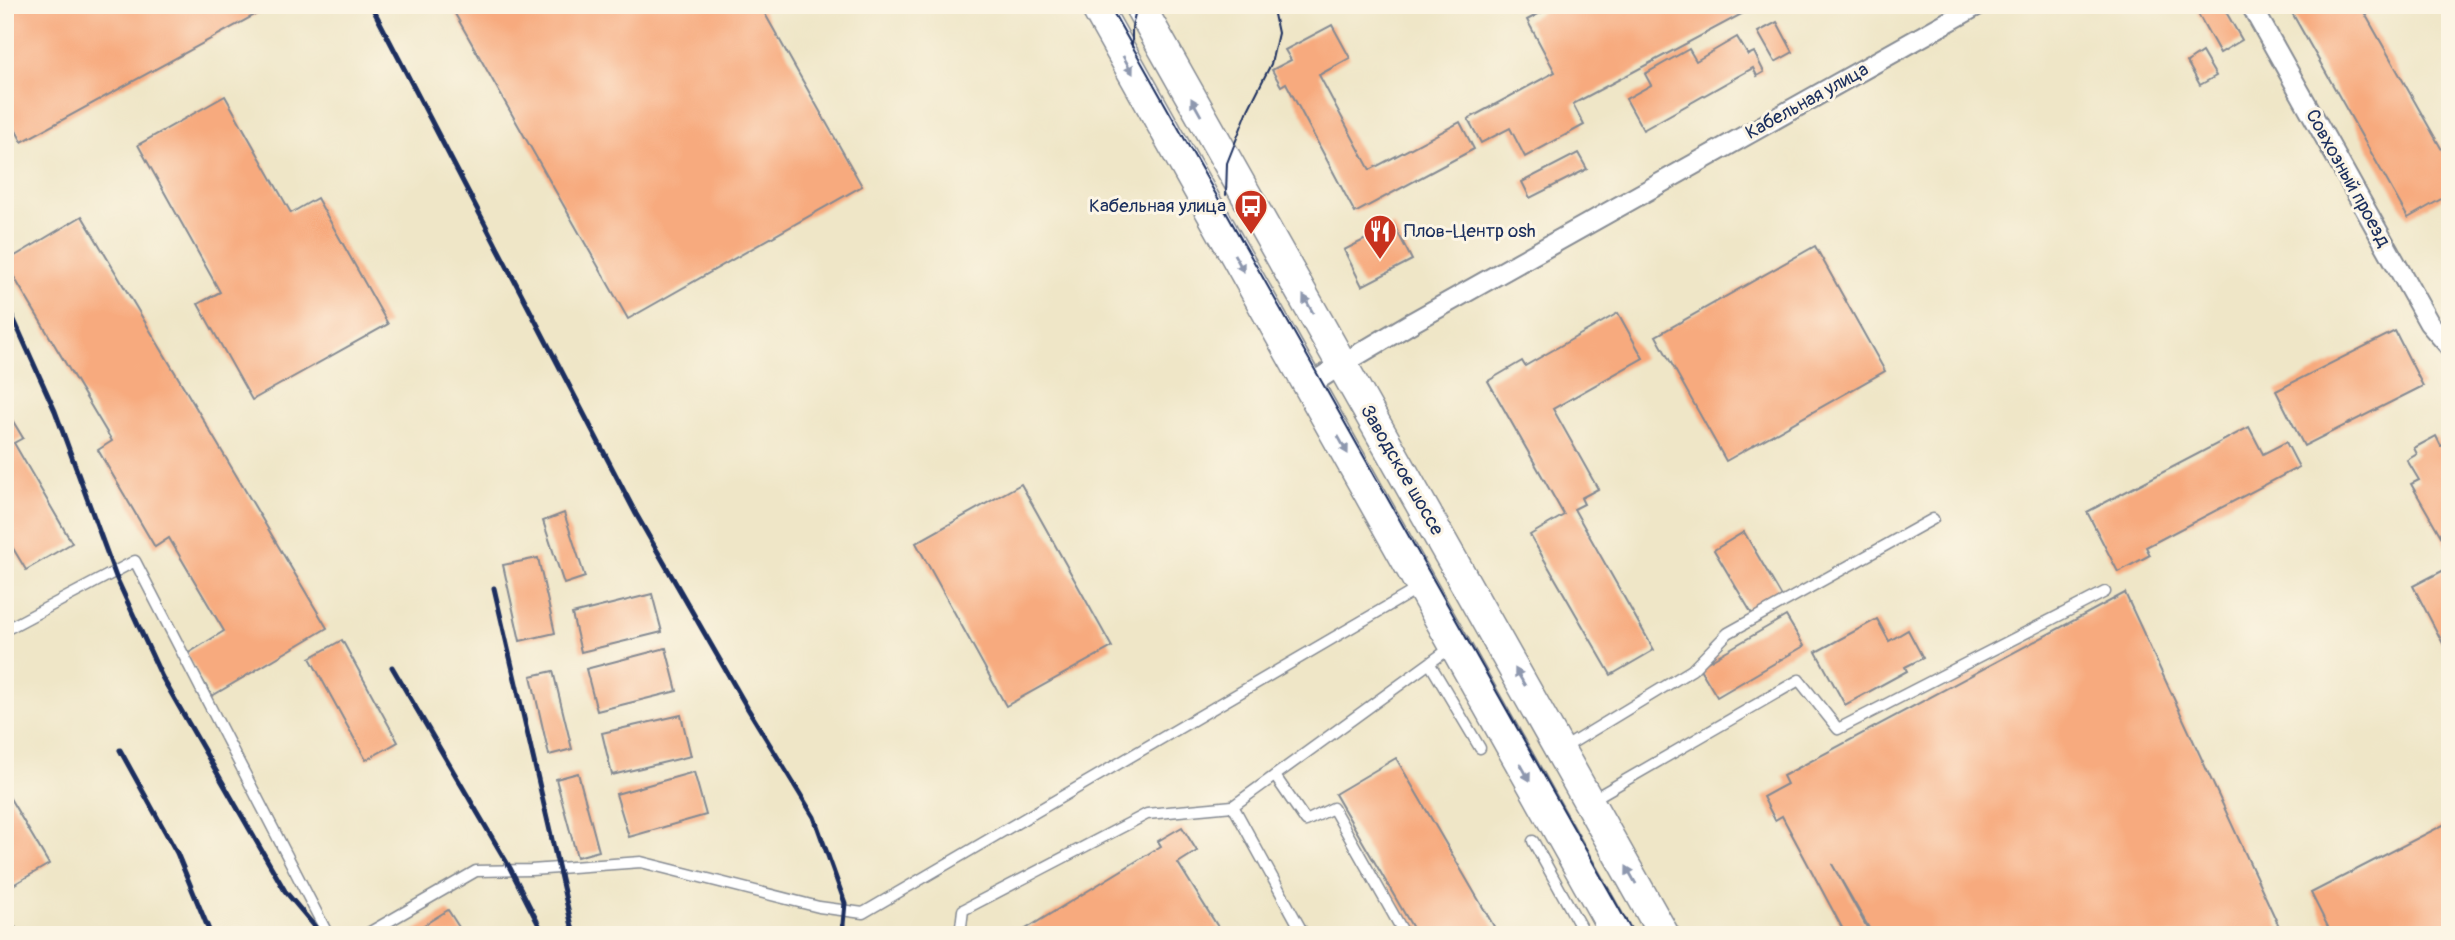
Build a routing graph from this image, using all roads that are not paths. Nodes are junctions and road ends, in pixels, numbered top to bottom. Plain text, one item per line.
1 (1095, 5) edge
2 (1139, 5) edge
3 (1978, 5) edge
4 (2251, 5) edge
5 (2450, 347) edge
6 (1342, 364) junction
7 (1308, 386) junction
8 (1933, 519) dead end
9 (1421, 586) junction
10 (2105, 592) dead end
11 (5, 630) edge
12 (1454, 646) junction
13 (1430, 664) junction
14 (1480, 748) dead end
15 (1561, 749) junction
16 (1275, 776) junction
17 (1589, 801) junction
18 (1233, 806) junction
19 (1533, 841) dead end
20 (328, 935) edge
21 (365, 935) edge
22 (960, 935) edge
23 (1304, 935) edge
24 (1405, 935) edge
25 (1585, 935) edge
26 (1617, 935) edge
27 (1664, 935) edge

1 -> 7 main road, Заводское шоссе
6 -> 2 main road, Заводское шоссе
3 - 6 street, Кабельная улица
4 - 5 street, Совхозный проезд
6 - 7 street, Кабельная улица
15 -> 6 main road, Заводское шоссе
7 -> 9 main road, Заводское шоссе
8 - 15 lane
9 - 12 main road, Заводское шоссе
9 - 21 lane
10 - 17 lane
11 - 20 lane
12 - 13 lane
12 -> 26 main road, Заводское шоссе
13 - 14 lane
13 - 16 lane
15 - 17 main road, Заводское шоссе
16 - 18 lane
16 - 24 lane
27 -> 17 main road, Заводское шоссе
18 - 22 lane
18 - 23 lane
19 - 25 lane

